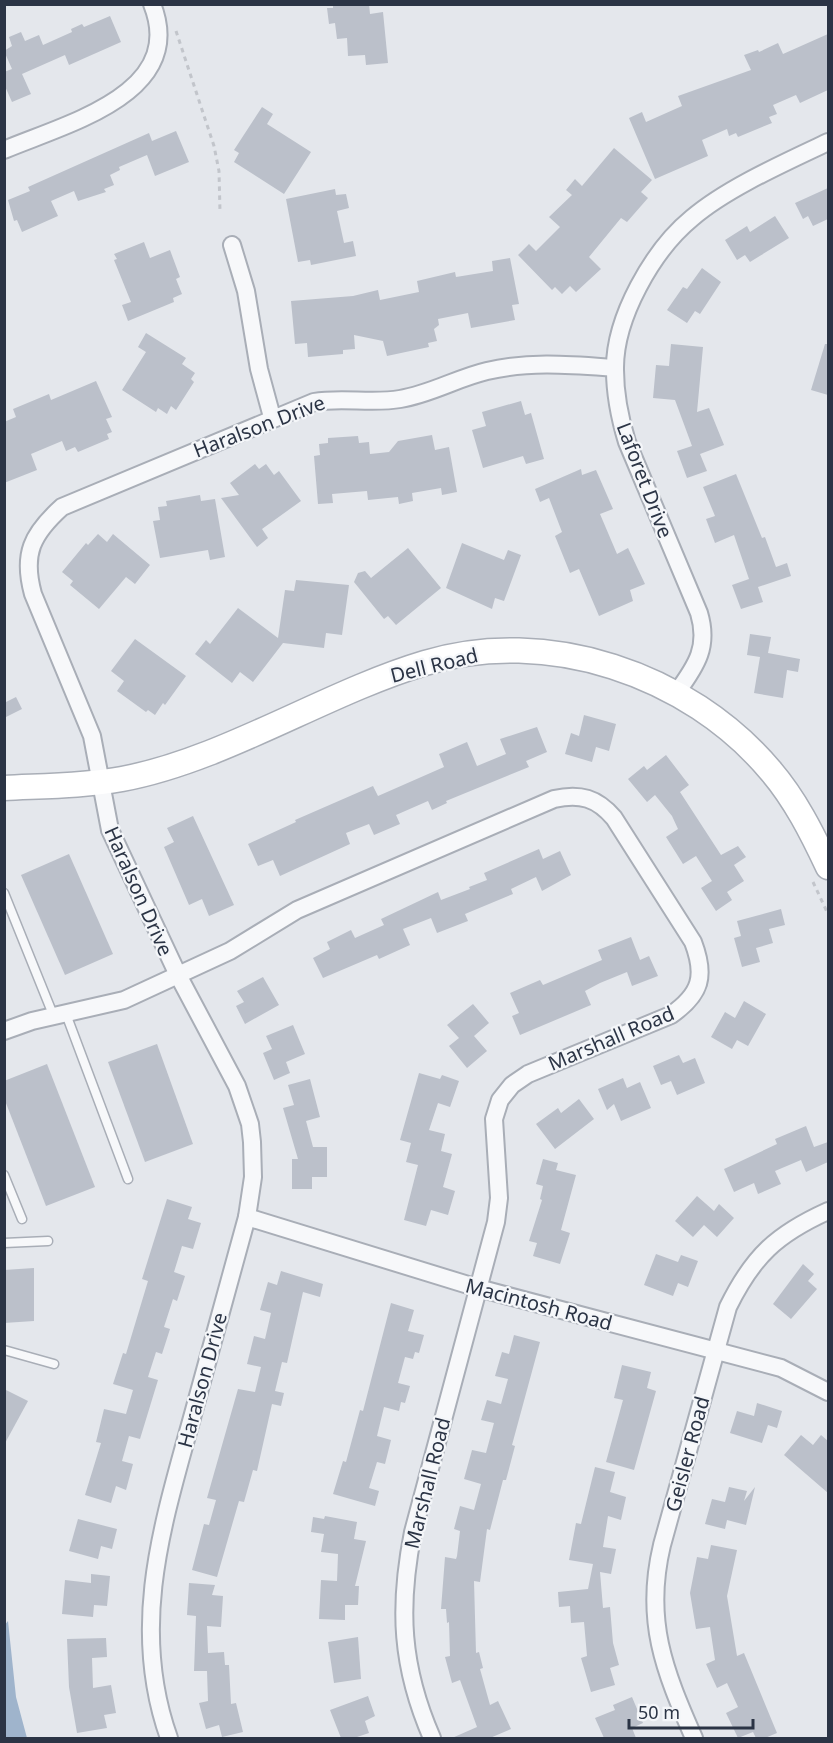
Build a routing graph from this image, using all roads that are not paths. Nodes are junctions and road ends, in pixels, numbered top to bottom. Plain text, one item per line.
1 (152, 4) edge
2 (828, 142) edge
3 (4, 150) edge
4 (232, 245) dead end
5 (615, 368) junction
6 (272, 417) junction
7 (677, 692) junction
8 (102, 782) junction
9 (4, 788) edge
10 (818, 869) edge
11 (4, 893) edge
12 (178, 975) junction
13 (60, 1016) junction
14 (4, 1031) edge
15 (4, 1175) edge
16 (128, 1179) dead end
17 (828, 1211) edge
18 (247, 1217) junction
19 (22, 1219) dead end
20 (48, 1241) dead end
21 (4, 1244) edge
22 (478, 1288) junction
23 (4, 1350) edge
24 (715, 1352) junction
25 (54, 1364) dead end
26 (828, 1392) edge
27 (169, 1738) edge
28 (432, 1738) edge
29 (694, 1738) edge

1 - 3 street
2 - 5 street, Laforet Drive
4 - 6 street
5 - 6 street, Haralson Drive
5 - 7 street, Laforet Drive
6 - 8 street, Haralson Drive
7 - 8 street, Dell Road
7 - 10 street, Dell Road
8 - 9 street, Dell Road
8 - 12 street, Haralson Drive
11 - 13 lane
12 - 13 street, Marshall Road
12 - 18 street, Haralson Drive
12 - 22 street, Marshall Road
13 - 14 street, Marshall Road
13 - 16 lane
15 - 19 lane
17 - 24 street, Geisler Road
18 - 22 street, Macintosh Road
18 - 27 street, Haralson Drive
20 - 21 lane
22 - 24 street, Macintosh Road
22 - 28 street, Marshall Road
23 - 25 lane
24 - 26 street, Macintosh Road
24 - 29 street, Geisler Road

